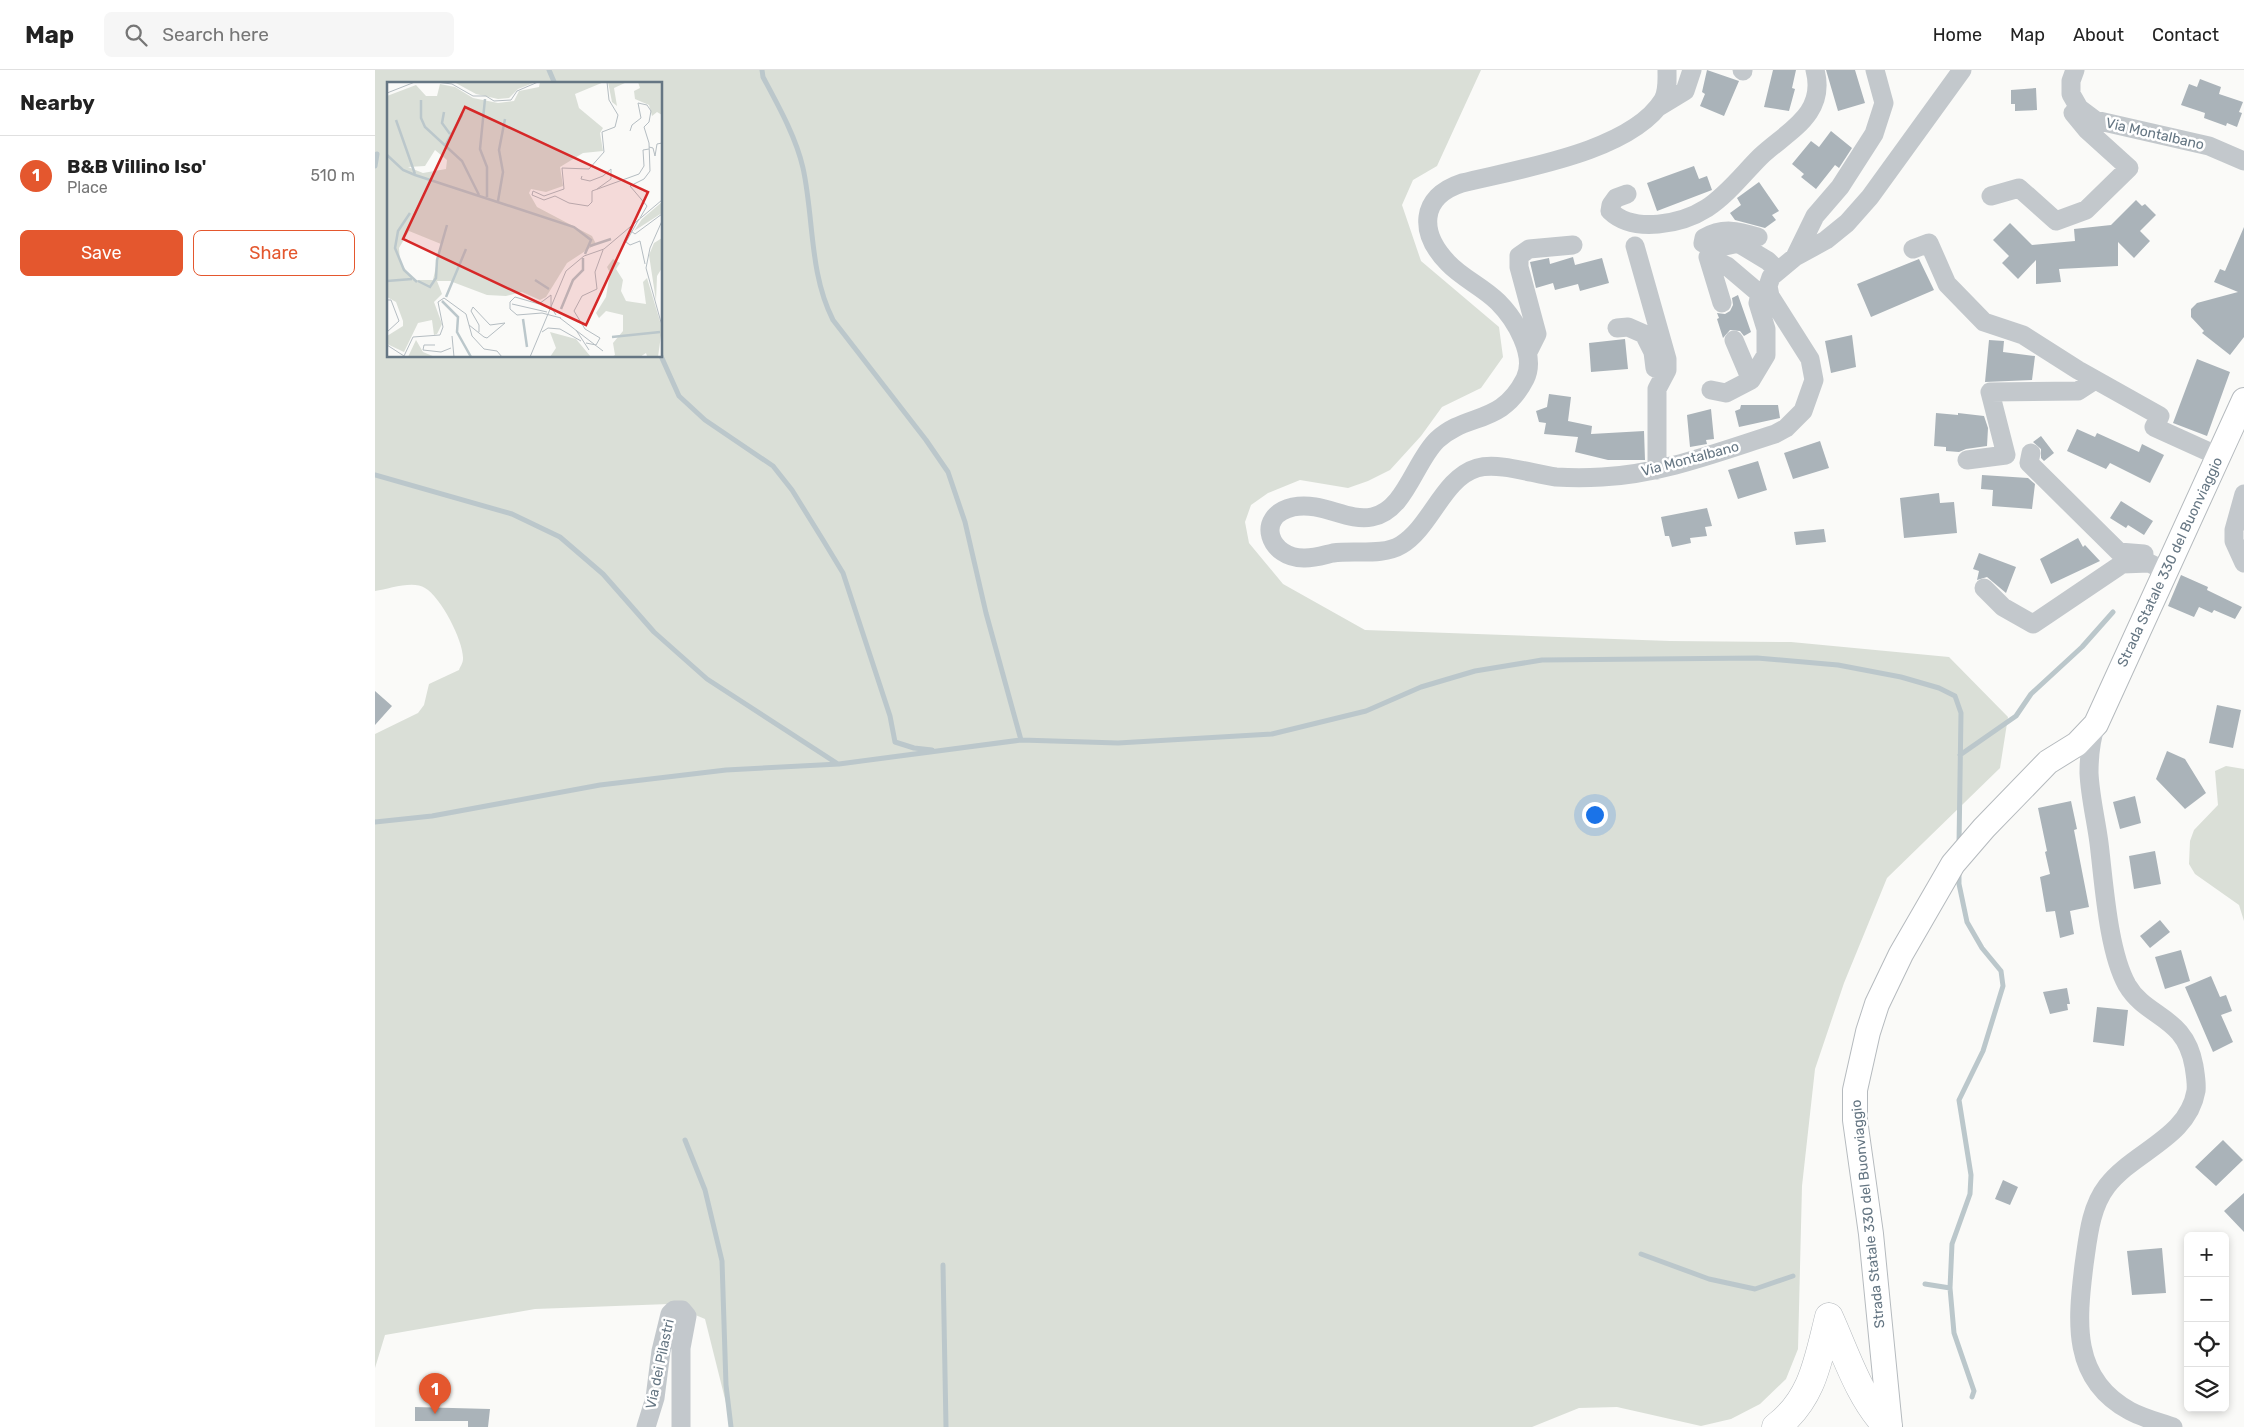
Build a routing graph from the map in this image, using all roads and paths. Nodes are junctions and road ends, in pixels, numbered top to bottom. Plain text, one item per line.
1 (1667, 70) edge
2 (1691, 70) edge
3 (1815, 70) edge
4 (1875, 70) edge
5 (1962, 70) edge
6 (2075, 70) edge
7 (1657, 108) junction
8 (2079, 108) junction
9 (2244, 161) edge
10 (1627, 194) dead end
11 (1991, 196) dead end
12 (1758, 237) dead end
13 (1573, 244) dead end
14 (1635, 246) dead end
15 (1913, 249) dead end
16 (1795, 257) junction
17 (1769, 283) junction
18 (1722, 303) dead end
19 (1617, 328) dead end
20 (1734, 340) dead end
21 (1528, 352) junction
22 (1751, 380) junction
23 (2095, 380) junction
24 (1657, 389) junction
25 (1711, 390) dead end
26 (2244, 400) edge
27 (2031, 453) dead end
28 (2218, 456) junction
29 (1967, 460) dead end
30 (1657, 470) junction
31 (2244, 494) edge
32 (2119, 552) junction
33 (2244, 563) edge
34 (2169, 564) junction
35 (2079, 579) dead end
36 (1985, 588) dead end
37 (2096, 724) junction
38 (1829, 1317) junction
39 (646, 1427) edge
40 (681, 1427) edge
41 (1776, 1427) edge
42 (1803, 1427) edge
43 (1889, 1427) edge
44 (2173, 1427) edge

1 - 7 street
2 - 7 street
3 - 10 street
4 - 16 street
5 - 16 street
6 - 8 street
7 - 21 street
8 - 9 street, Via Montalbano
8 - 11 street
12 - 17 street
13 - 21 street
14 - 24 street
15 - 23 street
16 - 17 street
17 - 18 street
17 - 22 street
17 - 30 street, Via Montalbano
19 - 24 street
20 - 22 street
21 - 30 street, Via Montalbano
22 - 25 street
23 - 28 street
23 - 29 street
24 - 30 street
26 - 28 main road, Strada Statale 330 del Buonviaggio
27 - 32 street
28 - 34 main road, Strada Statale 330 del Buonviaggio
31 - 33 street
32 - 34 street
32 - 35 street
34 - 36 street
34 - 37 main road, Strada Statale 330 del Buonviaggio
37 - 43 main road, Strada Statale 330 del Buonviaggio
37 - 44 street, Strada Statale 330 del Buonviaggio
38 - 41 highway
38 - 42 highway
38 - 43 highway
39 - 40 street, Via dei Pilastri

